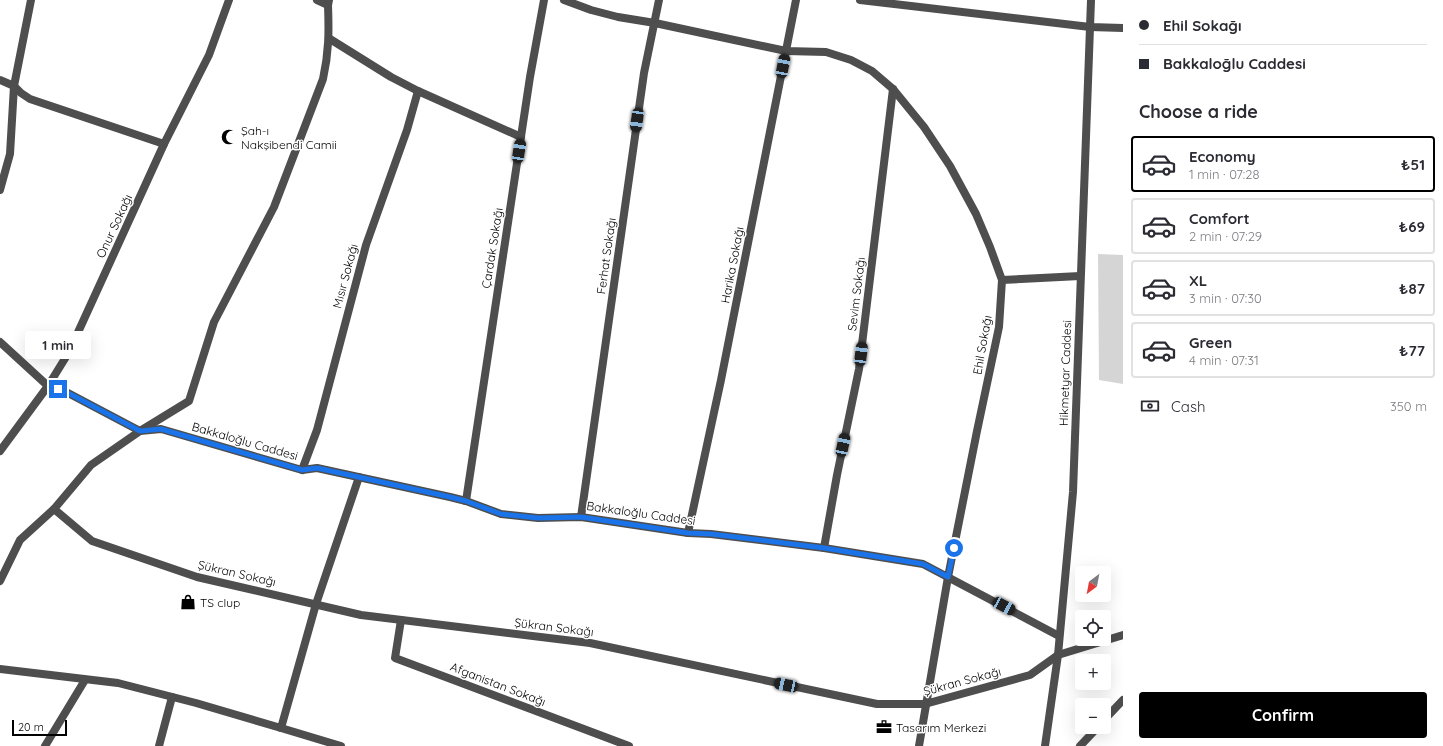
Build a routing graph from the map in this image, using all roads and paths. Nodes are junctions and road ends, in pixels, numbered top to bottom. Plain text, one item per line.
1 (31, 0) edge
2 (229, 0) edge
3 (317, 0) edge
4 (544, 0) edge
5 (564, 0) edge
6 (660, 0) edge
7 (796, 0) edge
8 (860, 0) edge
9 (1091, 0) edge
10 (328, 3) edge
11 (655, 23) junction
12 (1090, 27) junction
13 (1123, 28) edge
14 (330, 39) junction
15 (786, 52) junction
16 (0, 80) edge
17 (14, 86) junction
18 (893, 89) junction
19 (418, 91) junction
20 (521, 137) junction
21 (164, 144) junction
22 (0, 190) edge
23 (1080, 276) junction
24 (1002, 280) junction
25 (0, 342) edge
26 (48, 386) junction
27 (140, 431) junction
28 (0, 451) edge
29 (302, 470) junction
30 (359, 477) junction
31 (466, 501) junction
32 (54, 509) junction
33 (581, 517) junction
34 (688, 533) junction
35 (824, 548) junction
36 (948, 577) junction
37 (0, 581) edge
38 (316, 604) junction
39 (401, 620) junction
40 (1123, 635) edge
41 (1059, 636) junction
42 (1058, 655) junction
43 (0, 669) edge
44 (85, 680) junction
45 (172, 697) junction
46 (1123, 700) edge
47 (925, 704) junction
48 (1111, 713) edge
49 (281, 728) junction
50 (1091, 734) edge
51 (45, 746) edge
52 (159, 746) edge
53 (341, 746) edge
54 (629, 746) edge
55 (919, 746) edge
56 (1045, 746) edge
57 (1080, 746) edge

1 - 17 street
2 - 21 street, Onur Sokağı
3 - 10 street
4 - 20 street, Çardak Sokağı
5 - 11 street, Ehil Sokağı
6 - 11 street, Ferhat Sokağı
7 - 15 street, Harika Sokağı
8 - 12 street
9 - 12 street, Hikmetyar Caddesi
10 - 14 street
11 - 15 street, Ehil Sokağı
11 - 33 street, Ferhat Sokağı
12 - 13 street
12 - 23 street, Hikmetyar Caddesi
14 - 19 street
14 - 27 street
15 - 18 street, Ehil Sokağı
15 - 34 street, Harika Sokağı
16 - 17 street
17 - 21 street
17 - 22 street
18 - 24 street, Ehil Sokağı
18 - 35 street, Sevim Sokağı
19 - 20 street
19 - 29 street, Mısır Sokağı
20 - 31 street, Çardak Sokağı
21 - 26 street, Onur Sokağı
23 - 24 street
23 - 41 street, Hikmetyar Caddesi
24 - 36 street, Ehil Sokağı
25 - 26 street
26 - 27 street
26 - 28 street, Onur Sokağı
27 - 29 street, Bakkaloğlu Caddesi
27 - 32 street
29 - 30 street, Bakkaloğlu Caddesi
30 - 31 street, Bakkaloğlu Caddesi
30 - 38 street
31 - 33 street, Bakkaloğlu Caddesi
32 - 37 street
32 - 38 street, Şükran Sokağı
33 - 34 street, Bakkaloğlu Caddesi
34 - 35 street, Bakkaloğlu Caddesi
35 - 36 street, Bakkaloğlu Caddesi
36 - 41 street, Bakkaloğlu Caddesi
36 - 47 street, Ehil Sokağı
38 - 39 street, Şükran Sokağı
38 - 49 street
39 - 47 street, Şükran Sokağı
39 - 54 street, Afganistan Sokağı
40 - 42 street, Şükran Sokağı
41 - 42 street, Hikmetyar Caddesi
42 - 47 street, Şükran Sokağı
42 - 56 street, Hikmetyar Caddesi
43 - 44 street
44 - 45 street
44 - 51 street
45 - 49 street
45 - 52 street
46 - 48 street
47 - 55 street, Ehil Sokağı
49 - 53 street
50 - 57 street

